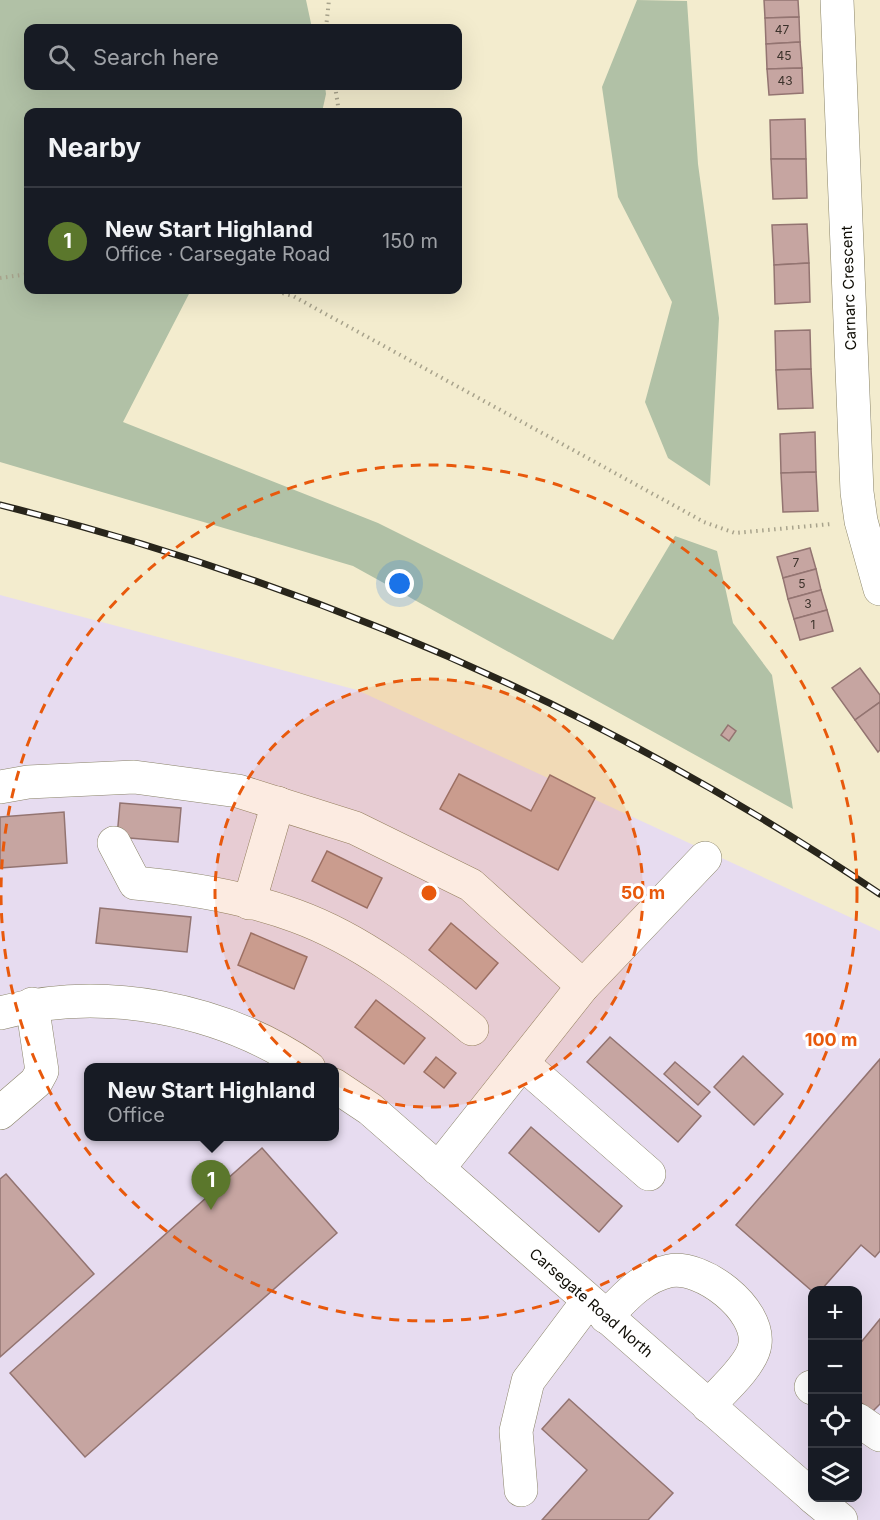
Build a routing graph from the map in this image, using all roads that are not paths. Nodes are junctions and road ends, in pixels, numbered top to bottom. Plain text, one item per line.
1 (837, 0) edge
2 (878, 579) edge
3 (0, 787) edge
4 (278, 803) junction
5 (114, 843) dead end
6 (705, 858) dead end
7 (249, 903) junction
8 (583, 986) junction
9 (32, 1004) junction
10 (0, 1013) edge
11 (472, 1029) dead end
12 (302, 1063) edge
13 (522, 1063) junction
14 (339, 1088) edge
15 (0, 1113) edge
16 (438, 1169) junction
17 (649, 1174) dead end
18 (597, 1309) junction
19 (708, 1406) junction
20 (862, 1423) edge
21 (880, 1435) edge
22 (521, 1490) dead end
23 (808, 1493) edge
24 (819, 1502) edge
25 (841, 1520) edge

1 - 2 street, Carnarc Crescent
3 - 4 street
4 - 7 street
4 - 8 street
5 - 7 street
6 - 8 street
7 - 11 street
8 - 13 street
9 - 10 street
9 - 12 street
9 - 15 street
13 - 16 street
13 - 17 street
14 - 16 street, Carsegate Road North
16 - 18 street, Carsegate Road North
18 - 19 street, Carsegate Road North
18 - 19 street
18 - 22 street
19 - 23 street, Carsegate Road North
20 - 21 street
24 - 25 street, Carsegate Road North

